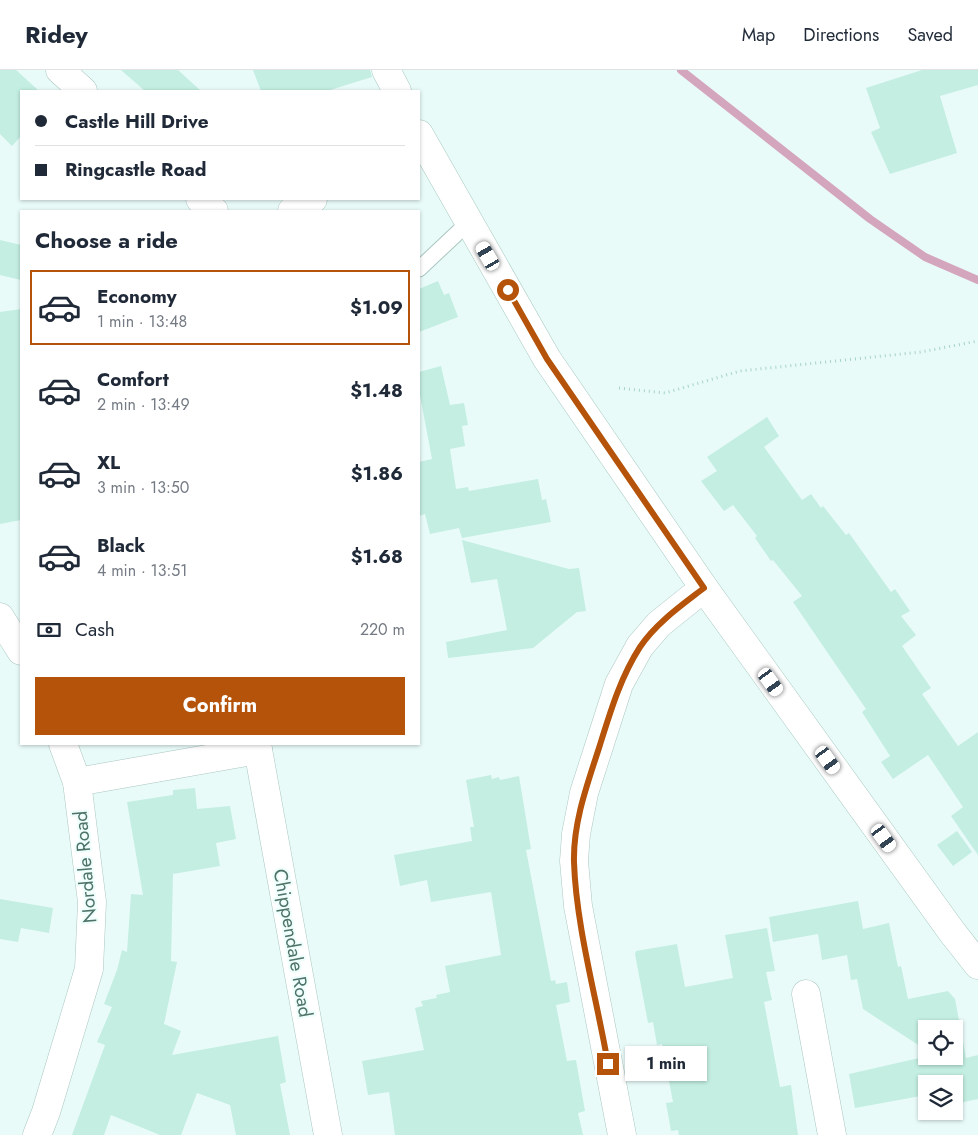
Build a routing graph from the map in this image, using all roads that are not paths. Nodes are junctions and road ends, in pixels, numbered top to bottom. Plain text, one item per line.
1 (60, 70) edge
2 (386, 70) edge
3 (82, 90) edge
4 (396, 90) edge
5 (420, 137) edge
6 (201, 200) edge
7 (311, 200) edge
8 (213, 210) edge
9 (294, 210) edge
10 (469, 222) junction
11 (420, 269) edge
12 (704, 588) junction
13 (0, 617) edge
14 (20, 649) edge
15 (63, 745) edge
16 (257, 747) edge
17 (78, 782) junction
18 (978, 965) edge
19 (806, 994) dead end
20 (37, 1135) edge
21 (328, 1135) edge
22 (622, 1135) edge
23 (832, 1135) edge

1 - 3 street
2 - 4 street
5 - 10 street
6 - 8 street
7 - 9 street
10 - 11 lane
10 - 12 street
12 - 18 street
12 - 22 street
13 - 14 street
15 - 17 street, Nordale Road
16 - 17 street, Chippendale Road
16 - 21 street, Chippendale Road
17 - 20 street, Nordale Road
19 - 23 street

